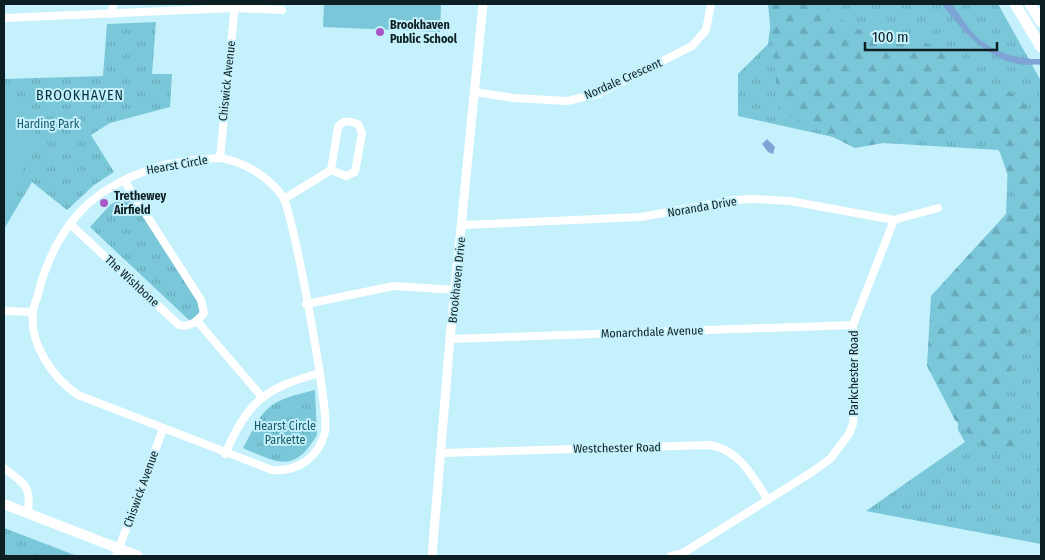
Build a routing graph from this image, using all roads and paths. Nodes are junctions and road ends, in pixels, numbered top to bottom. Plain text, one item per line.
1 (113, 4) edge
2 (483, 4) edge
3 (711, 4) edge
4 (1015, 4) edge
5 (1030, 4) edge
6 (235, 6) edge
7 (282, 10) dead end
8 (112, 14) junction
9 (4, 18) edge
10 (1041, 22) edge
11 (1041, 47) edge
12 (474, 92) junction
13 (220, 158) junction
14 (331, 170) junction
15 (124, 180) junction
16 (284, 199) junction
17 (938, 208) dead end
18 (894, 220) junction
19 (70, 224) junction
20 (463, 225) junction
21 (457, 290) junction
22 (306, 304) junction
23 (4, 311) edge
24 (32, 312) junction
25 (196, 320) junction
26 (853, 325) junction
27 (450, 339) junction
28 (320, 373) junction
29 (262, 397) junction
30 (163, 429) junction
31 (440, 453) junction
32 (225, 454) junction
33 (4, 468) edge
34 (768, 500) junction
35 (4, 504) edge
36 (28, 513) junction
37 (117, 553) edge
38 (138, 556) edge
39 (432, 556) edge
40 (671, 556) edge

1 - 8 street
2 - 12 street, Brookhaven Drive
3 - 12 street, Nordale Crescent
4 - 11 main road
5 - 10 main road
6 - 7 street
6 - 8 street
6 - 13 street, Chiswick Avenue
8 - 9 street
12 - 20 street, Brookhaven Drive
13 - 15 street, Hearst Circle
13 - 16 street, Hearst Circle
14 - 14 street
14 - 16 street
15 - 19 street, Hearst Circle
15 - 25 street
16 - 22 street, Hearst Circle
17 - 18 street, Noranda Drive
18 - 20 street, Noranda Drive
18 - 26 street, Parkchester Road
19 - 24 street, Hearst Circle
19 - 25 street, The Wishbone
20 - 21 street, Brookhaven Drive
21 - 22 street
21 - 27 street, Brookhaven Drive
22 - 28 street, Hearst Circle
23 - 24 street
24 - 30 street, Hearst Circle
25 - 29 street
26 - 27 street, Monarchdale Avenue
26 - 34 street, Parkchester Road
27 - 31 street, Brookhaven Drive
28 - 29 street
28 - 32 street, Hearst Circle
29 - 32 street
30 - 32 street, Hearst Circle
30 - 37 street, Chiswick Avenue
31 - 34 street, Westchester Road
31 - 39 street, Brookhaven Drive
33 - 36 street
34 - 40 street, Parkchester Road
35 - 36 main road
36 - 37 main road
37 - 38 main road

